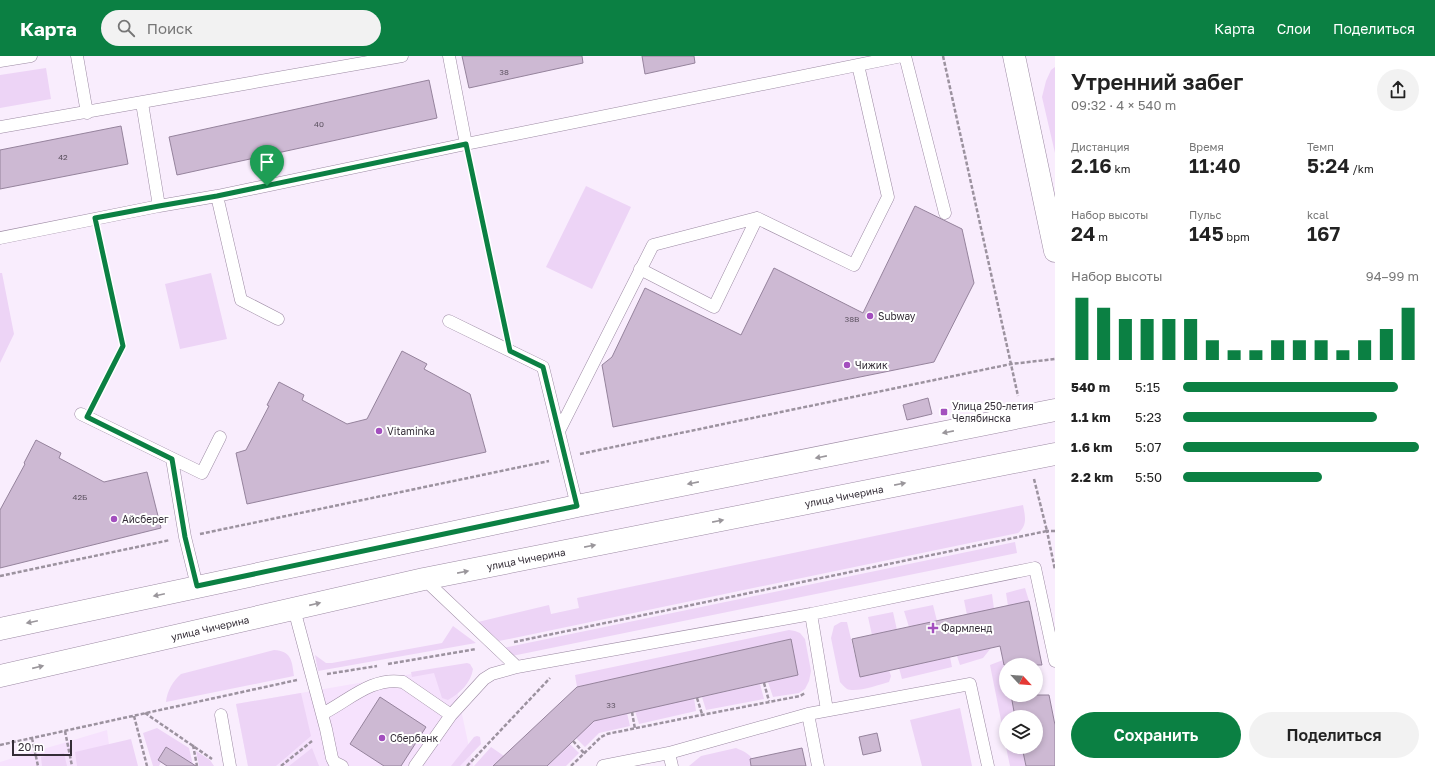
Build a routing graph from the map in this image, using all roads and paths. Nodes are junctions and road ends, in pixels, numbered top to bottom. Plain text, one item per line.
1 (31, 56) edge
2 (77, 56) edge
3 (402, 56) edge
4 (449, 56) edge
5 (903, 56) edge
6 (1014, 56) edge
7 (0, 61) edge
8 (858, 65) junction
9 (142, 103) junction
10 (87, 113) junction
11 (0, 127) edge
12 (466, 144) junction
13 (217, 196) junction
14 (159, 206) junction
15 (945, 213) dead end
16 (95, 218) junction
17 (757, 218) junction
18 (0, 238) edge
19 (1055, 251) edge
20 (640, 270) junction
21 (278, 319) dead end
22 (449, 321) dead end
23 (510, 351) junction
24 (1055, 359) edge
25 (1055, 410) edge
26 (84, 416) joint
27 (559, 431) junction
28 (220, 437) dead end
29 (1055, 454) edge
30 (565, 457) junction
31 (172, 459) junction
32 (577, 506) junction
33 (1055, 530) edge
34 (185, 537) junction
35 (1055, 570) edge
36 (0, 576) edge
37 (424, 579) junction
38 (197, 586) junction
39 (294, 609) junction
40 (811, 614) junction
41 (0, 629) edge
42 (569, 658) junction
43 (1055, 661) edge
44 (518, 667) junction
45 (0, 676) edge
46 (764, 683) dead end
47 (805, 693) dead end
48 (698, 698) dead end
49 (769, 701) junction
50 (827, 710) junction
51 (632, 712) dead end
52 (145, 713) dead end
53 (322, 714) junction
54 (702, 714) junction
55 (808, 714) junction
56 (221, 715) dead end
57 (451, 715) junction
58 (134, 716) dead end
59 (326, 729) junction
60 (635, 729) junction
61 (65, 731) dead end
62 (32, 738) dead end
63 (573, 741) dead end
64 (193, 745) junction
65 (584, 753) junction
66 (669, 753) junction
67 (214, 760) dead end
68 (38, 766) edge
69 (72, 766) edge
70 (147, 766) edge
71 (197, 766) edge
72 (230, 766) edge
73 (282, 766) edge
74 (342, 766) edge
75 (415, 766) edge
76 (467, 766) edge
77 (571, 766) edge
78 (603, 766) edge
79 (672, 766) edge
80 (818, 766) edge
81 (988, 766) edge

1 - 7 lane
2 - 10 lane
3 - 9 lane
4 - 12 lane
5 - 8 lane
5 - 15 lane
6 - 19 main road
8 - 12 lane
8 - 17 lane
9 - 10 lane
9 - 14 lane
10 - 11 lane
12 - 13 lane
12 - 23 path
13 - 14 lane
13 - 21 lane
14 - 16 lane
16 - 18 lane
16 - 26 path
17 - 20 lane
17 - 20 lane
20 - 27 lane
22 - 23 lane
23 - 27 lane
24 - 30 path
25 -> 32 main road
26 - 31 lane
27 - 30 lane
28 - 31 lane
37 -> 29 main road, улица Чичерина
30 - 32 lane
30 - 34 path
31 - 34 lane
32 - 38 main road
33 - 35 path
34 - 36 path
34 - 38 lane
39 -> 37 main road, улица Чичерина
37 - 44 lane
38 -> 41 main road
45 -> 39 main road, улица Чичерина
39 - 53 lane
40 - 42 lane
40 - 43 lane
40 - 50 lane
42 - 44 lane
42 - 76 path
44 - 57 lane
46 - 49 path
47 - 49 path
48 - 54 path
49 - 54 path
50 - 55 lane
50 - 81 lane
51 - 60 path
52 - 64 path
53 - 57 lane
53 - 59 lane
54 - 60 path
55 - 66 lane
55 - 80 lane
56 - 72 lane
57 - 75 lane
58 - 70 path
59 - 73 path
59 - 74 lane
60 - 65 path
61 - 69 path
62 - 68 path
63 - 65 path
64 - 67 path
64 - 71 path
65 - 77 path
66 - 78 lane
66 - 79 lane

